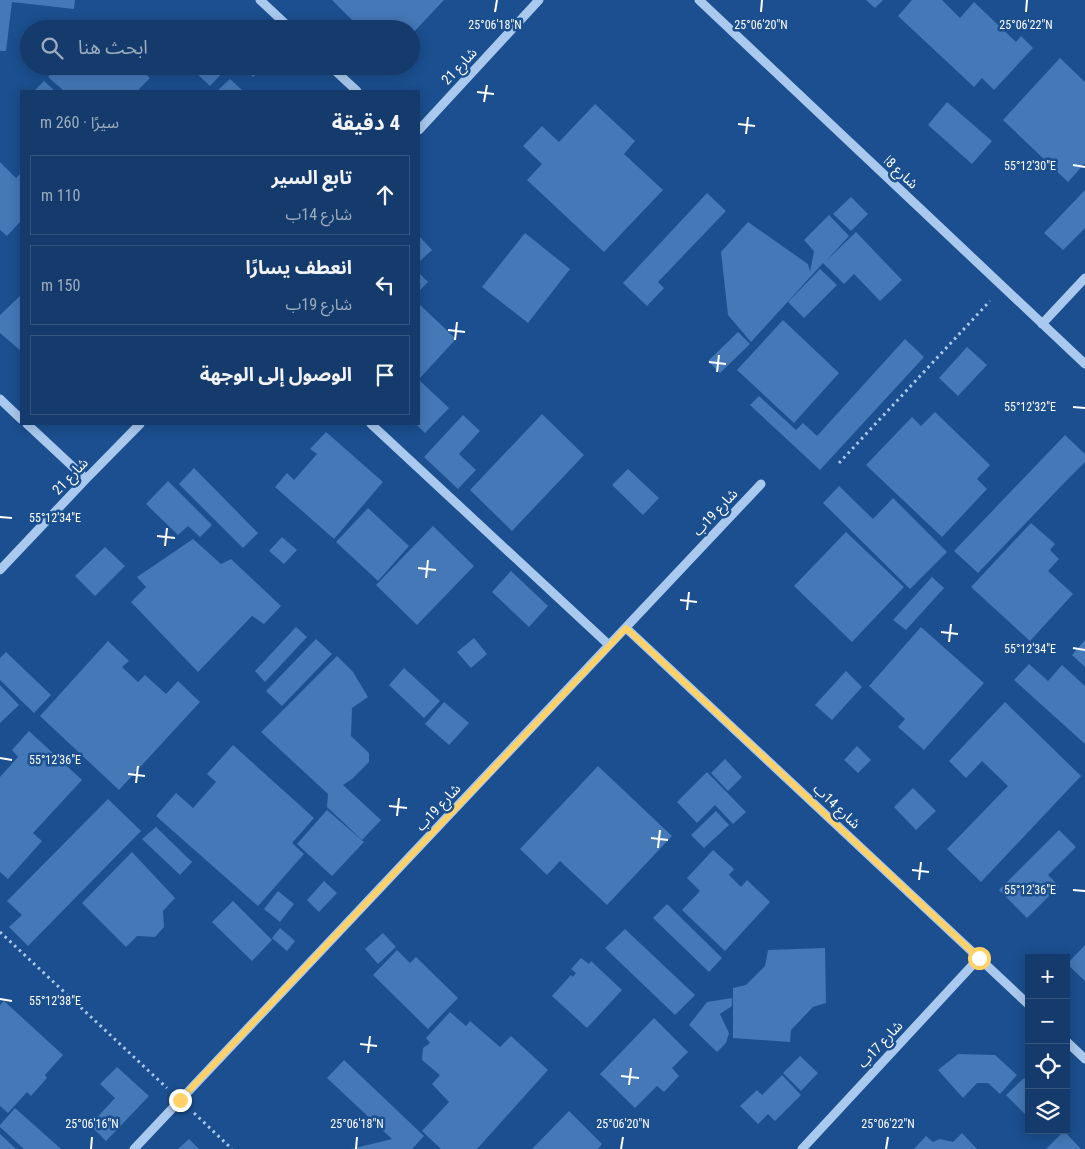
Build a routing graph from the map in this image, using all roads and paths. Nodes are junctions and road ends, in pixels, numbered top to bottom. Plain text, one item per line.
1 (260, 0) edge
2 (539, 0) edge
3 (699, 0) edge
4 (281, 20) edge
5 (340, 75) edge
6 (356, 90) edge
7 (420, 129) edge
8 (1085, 278) edge
9 (1004, 287) junction
10 (1042, 324) junction
11 (1085, 364) edge
12 (0, 399) edge
13 (20, 417) edge
14 (28, 425) edge
15 (139, 425) edge
16 (372, 425) edge
17 (839, 463) dead end
18 (86, 479) junction
19 (761, 484) dead end
20 (0, 570) edge
21 (626, 628) junction
22 (609, 646) junction
23 (0, 932) edge
24 (979, 958) junction
25 (1025, 1002) edge
26 (1069, 1044) edge
27 (1085, 1059) edge
28 (180, 1100) junction
29 (134, 1149) edge
30 (232, 1149) edge
31 (802, 1149) edge

1 - 4 street
2 - 7 street, شارع 21
3 - 9 street, شارع 8ا
5 - 6 street
8 - 10 street
9 - 10 street, شارع 8ا
9 - 17 path
10 - 11 street, شارع 8ا
12 - 13 street
14 - 18 street
15 - 18 street, شارع 21
16 - 22 street
18 - 20 street, شارع 21
19 - 21 street, شارع 19ب
21 - 22 street, شارع 19ب
21 - 24 street, شارع 14ب
22 - 28 street, شارع 19ب
23 - 28 path
24 - 25 street, شارع 14ب
24 - 31 street, شارع 17ب
26 - 27 street
28 - 29 street, شارع 19ب
28 - 30 path

